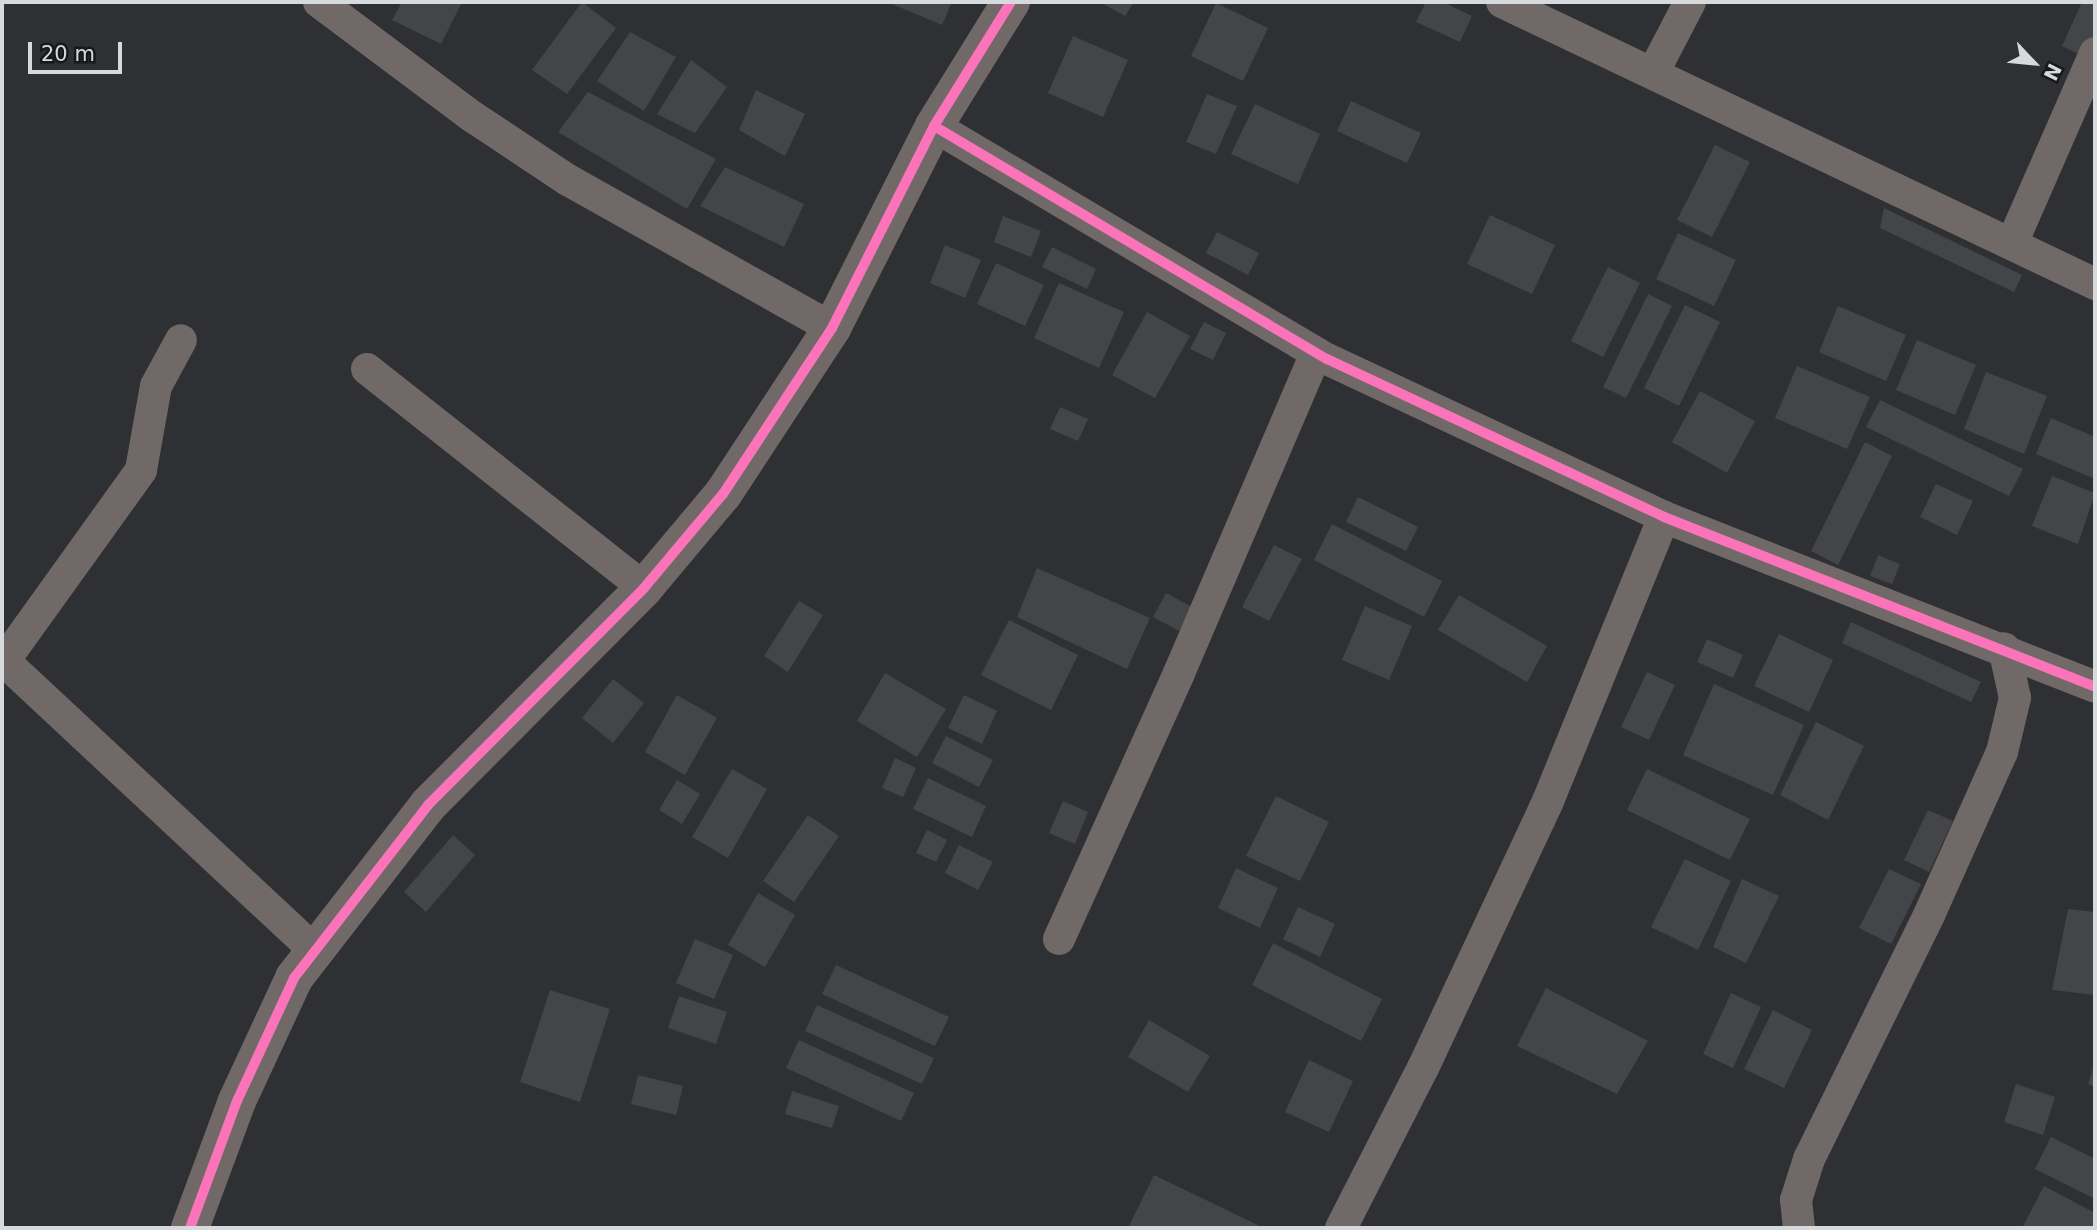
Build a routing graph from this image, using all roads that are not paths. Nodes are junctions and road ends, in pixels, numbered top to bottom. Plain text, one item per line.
1 (319, 2) edge
2 (1011, 2) edge
3 (1502, 2) edge
4 (1690, 2) edge
5 (2095, 53) edge
6 (1653, 73) junction
7 (934, 126) junction
8 (2013, 241) junction
9 (2095, 284) edge
10 (832, 328) junction
11 (181, 340) dead end
12 (1316, 353) junction
13 (367, 369) dead end
14 (1664, 517) junction
15 (644, 588) junction
16 (2004, 648) junction
17 (3, 660) edge
18 (2051, 668) junction
19 (2095, 687) edge
20 (2015, 698) junction
21 (1059, 939) dead end
22 (316, 951) junction
23 (190, 1228) edge
24 (1341, 1228) edge
25 (1799, 1228) edge

1 - 10 street
2 - 7 street
3 - 6 street
4 - 6 street
5 - 8 street
6 - 8 street
7 - 10 street
7 - 12 street
8 - 9 street
10 - 15 street
11 - 17 street
12 - 14 street
12 - 21 street
13 - 15 street
14 - 16 street
14 - 24 street
15 - 22 street
16 - 18 street
16 - 20 street
17 - 22 street
18 - 19 street
18 - 20 street
20 - 25 street
22 - 23 street

